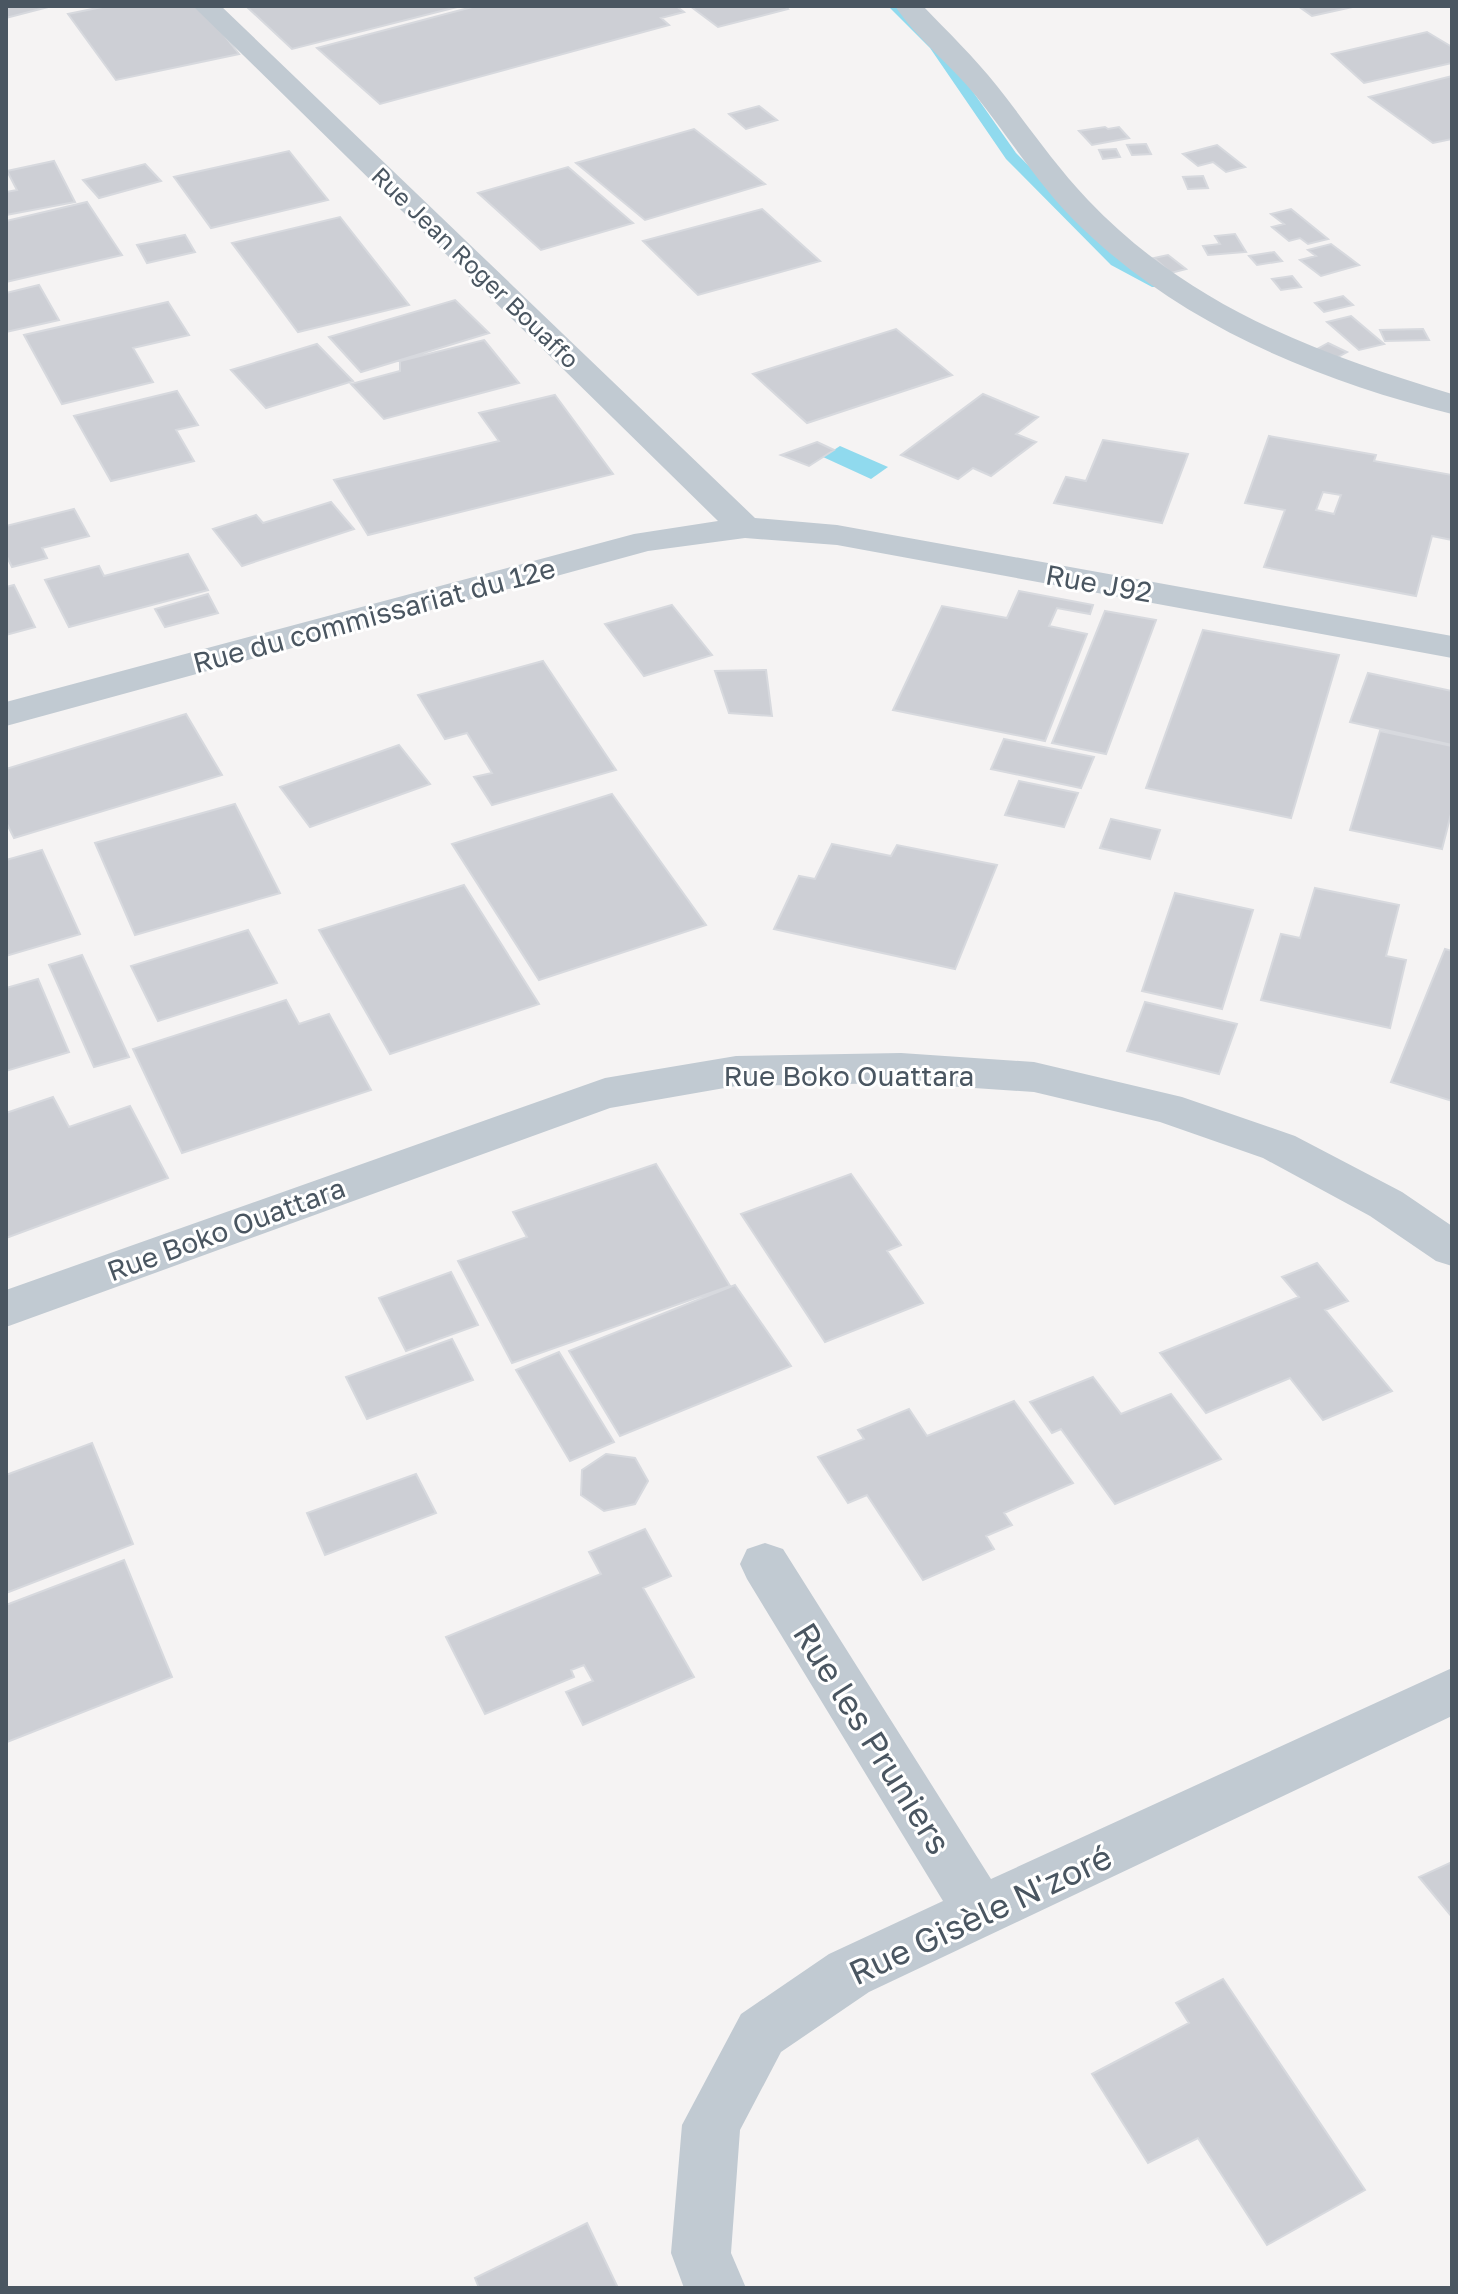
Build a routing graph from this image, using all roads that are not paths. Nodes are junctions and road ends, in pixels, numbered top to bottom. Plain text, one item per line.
1 (206, 6) edge
2 (908, 6) edge
3 (1452, 404) edge
4 (745, 528) junction
5 (1452, 647) edge
6 (6, 714) edge
7 (1452, 1249) edge
8 (6, 1309) edge
9 (765, 1564) dead end
10 (1452, 1691) edge
11 (981, 1913) junction
12 (715, 2288) edge

1 - 4 street, Rue Jean Roger Bouaffo
2 - 3 street
4 - 5 street, Rue J92
4 - 6 street, Rue du commissariat du 12e
7 - 8 street, Rue Boko Ouattara
9 - 11 street, Rue les Pruniers
10 - 11 street, Rue Gisèle N'zoré
11 - 12 street, Rue Gisèle N'zoré

